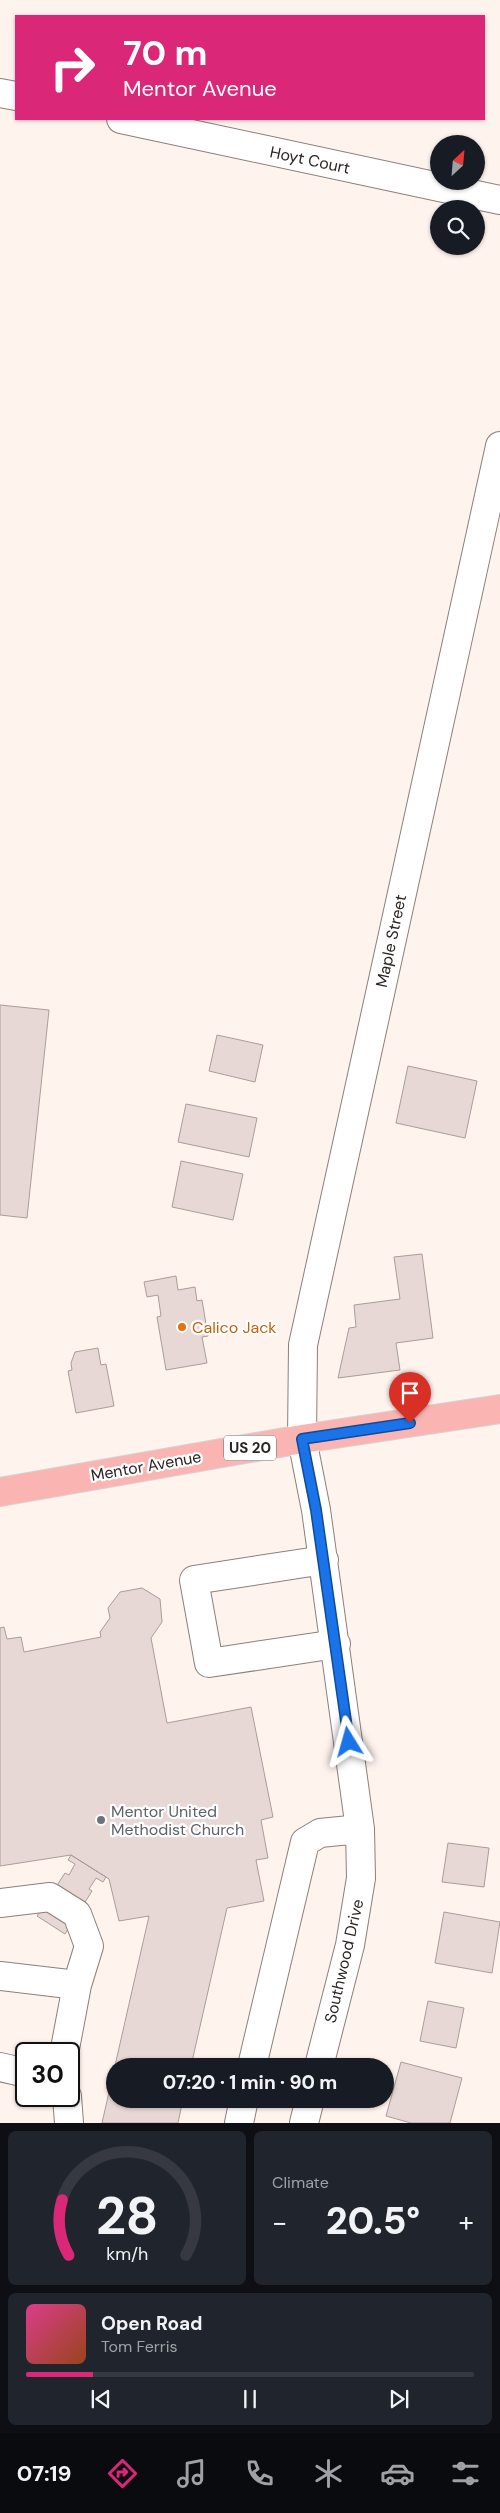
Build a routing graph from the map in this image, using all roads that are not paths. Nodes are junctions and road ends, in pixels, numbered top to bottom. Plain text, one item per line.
1 (0, 93) edge
2 (15, 96) edge
3 (126, 120) edge
4 (500, 200) edge
5 (500, 446) edge
6 (500, 1409) edge
7 (302, 1439) junction
8 (0, 1492) edge
9 (324, 1560) junction
10 (336, 1644) junction
11 (360, 1828) junction
12 (0, 1903) edge
13 (0, 1976) edge
14 (77, 1985) junction
15 (66, 2042) edge
16 (254, 2058) edge
17 (320, 2058) edge
18 (0, 2067) edge
19 (15, 2070) edge
20 (68, 2107) edge
21 (242, 2108) edge
22 (308, 2108) edge
23 (69, 2123) edge
24 (238, 2123) edge
25 (304, 2123) edge

1 - 2 street
3 - 4 street, Hoyt Court
5 - 7 street, Maple Street
6 - 7 main road, Mentor Avenue / US 20
7 - 8 main road, Mentor Avenue / US 20
7 - 9 street, Southwood Drive
9 - 10 street, Southwood Drive
9 - 10 street
10 - 11 street, Southwood Drive
11 - 16 street
11 - 17 street, Southwood Drive
12 - 14 street
13 - 14 street
14 - 15 street
18 - 19 street
20 - 23 street
21 - 24 street
22 - 25 street

